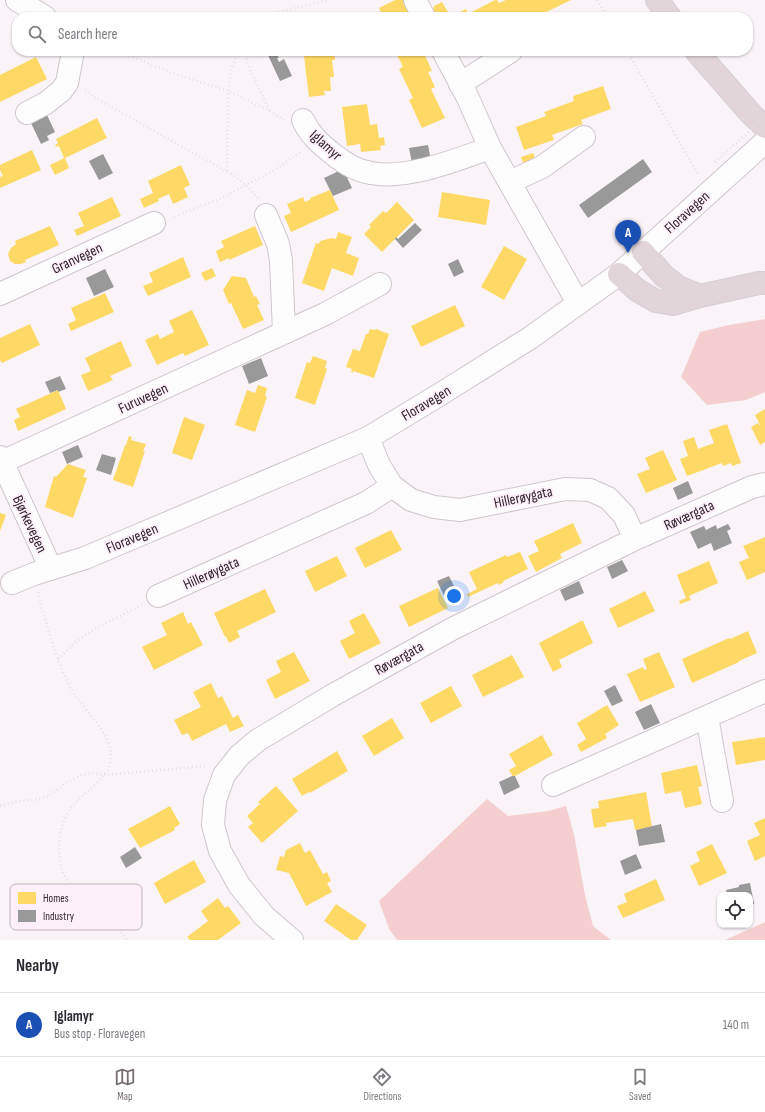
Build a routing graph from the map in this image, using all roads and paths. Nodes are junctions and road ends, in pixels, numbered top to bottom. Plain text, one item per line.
1 (17, 0) edge
2 (328, 0) edge
3 (415, 0) edge
4 (597, 0) edge
5 (657, 0) edge
6 (37, 12) edge
7 (278, 12) edge
8 (421, 12) edge
9 (604, 12) edge
10 (666, 12) edge
11 (72, 56) edge
12 (130, 56) edge
13 (237, 56) edge
14 (245, 56) edge
15 (446, 56) edge
16 (503, 56) edge
17 (630, 56) edge
18 (701, 56) edge
19 (68, 78) junction
20 (460, 84) junction
21 (228, 91) junction
22 (271, 112) junction
23 (27, 113) dead end
24 (761, 120) edge
25 (309, 130) junction
26 (765, 137) edge
27 (584, 138) dead end
28 (765, 142) edge
29 (490, 148) junction
30 (717, 168) junction
31 (704, 171) dead end
32 (227, 172) junction
33 (510, 182) junction
34 (246, 184) junction
35 (266, 215) joint
36 (154, 223) joint
37 (643, 252) junction
38 (619, 274) junction
39 (763, 281) edge
40 (380, 284) dead end
41 (0, 294) edge
42 (700, 296) junction
43 (578, 303) junction
44 (284, 333) junction
45 (368, 438) junction
46 (1, 460) edge
47 (765, 484) edge
48 (392, 486) junction
49 (635, 539) junction
50 (43, 571) junction
51 (12, 584) dead end
52 (158, 596) joint
53 (58, 659) junction
54 (765, 691) edge
55 (707, 717) junction
56 (232, 764) junction
57 (104, 775) junction
58 (553, 785) dead end
59 (722, 801) dead end
60 (0, 806) edge
61 (70, 884) edge
62 (117, 930) edge
63 (127, 940) edge
64 (292, 940) edge

1 - 6 street
2 - 7 path
3 - 8 street
4 - 9 path
5 - 10 highway
11 - 19 street
12 - 21 path
13 - 21 path
14 - 22 path
15 - 20 street
16 - 20 street
17 - 31 path
18 - 24 highway
19 - 23 street
19 - 32 path
20 - 29 street
21 - 22 path
21 - 32 path
22 - 25 path
24 - 26 highway
24 - 30 path, bridge
25 - 29 street, Iglamyr
25 - 34 path
27 - 33 street
28 - 30 street, Floravegen
29 - 33 street
30 - 37 street, Floravegen
32 - 34 path
33 - 43 street
34 - 35 path
34 - 36 path
35 - 44 street
36 - 41 street, Granvegen
37 - 38 street, Floravegen
37 - 42 highway
38 - 42 highway
38 - 43 street, Floravegen
39 - 42 highway
40 - 44 street, Furuvegen
43 - 45 street, Floravegen
44 - 46 street, Furuvegen
45 - 48 street, Hillerøygata
45 - 50 street, Floravegen
46 - 50 street, Bjørkevegen
47 - 49 street, Røværgata
48 - 49 street, Hillerøygata
48 - 52 street, Hillerøygata
49 - 56 street, Røværgata
50 - 51 street, Floravegen
50 - 53 path
52 - 53 path
53 - 57 path
54 - 55 street
55 - 58 street
55 - 59 street
56 - 57 path
56 - 64 street, Røværgata
57 - 60 path
57 - 61 path
62 - 63 path

